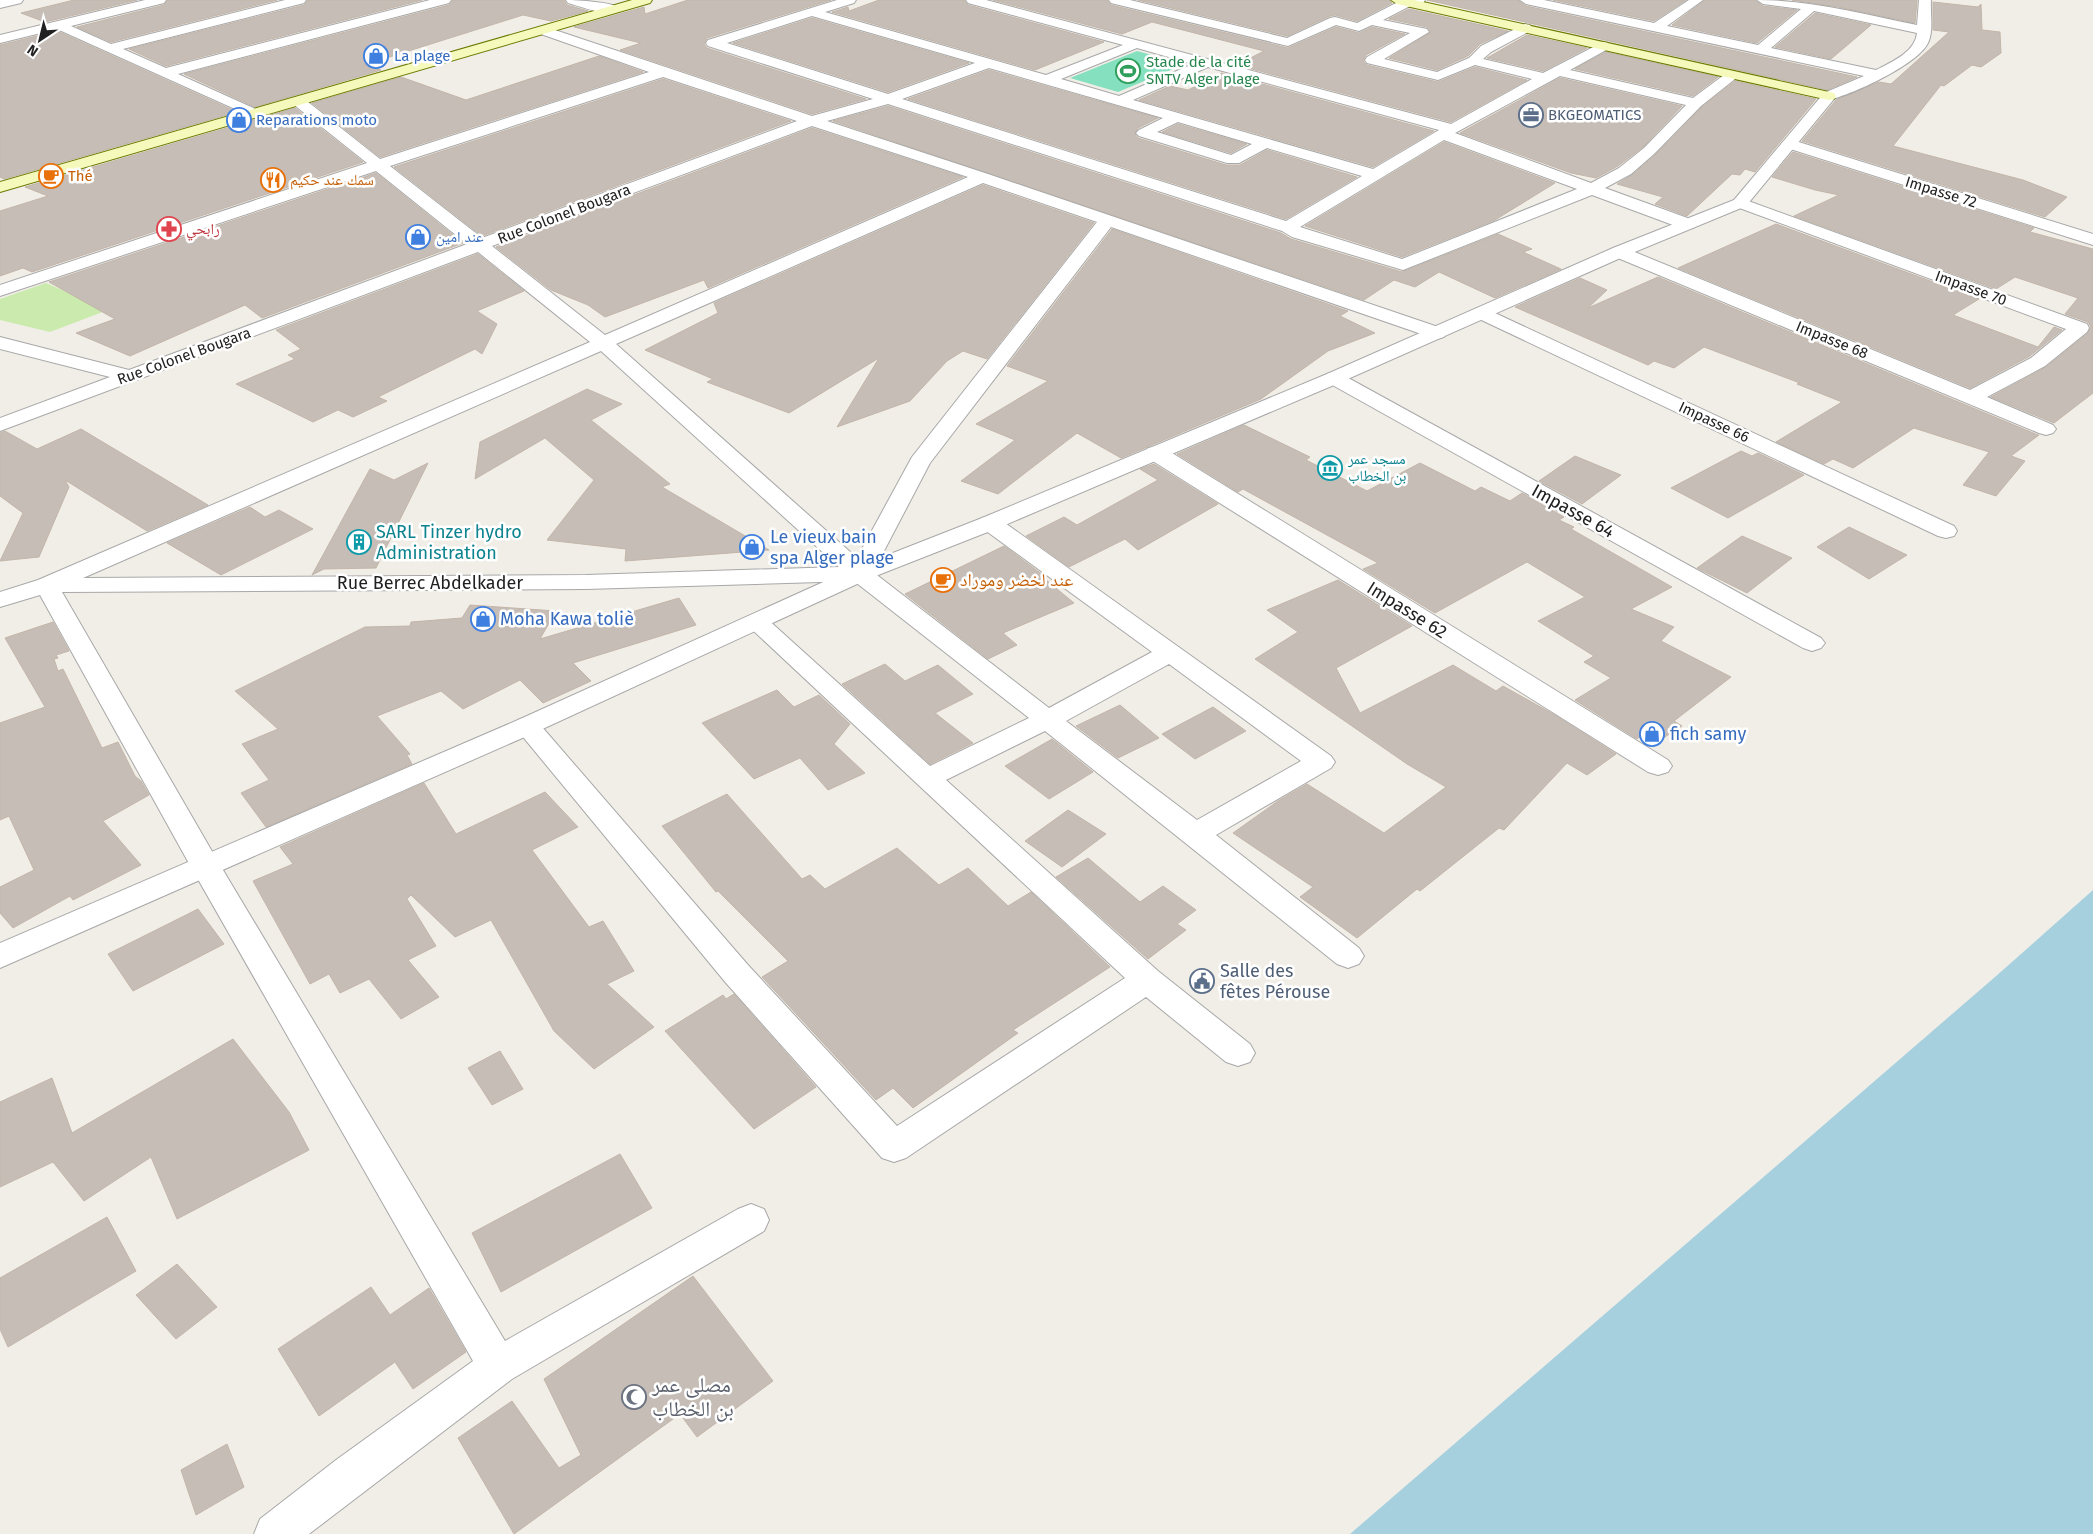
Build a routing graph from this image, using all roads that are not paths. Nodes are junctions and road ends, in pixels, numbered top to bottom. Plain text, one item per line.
1 (17, 0) edge
2 (160, 0) edge
3 (300, 0) edge
4 (445, 0) edge
5 (572, 0) edge
6 (596, 0) edge
7 (646, 0) edge
8 (850, 0) edge
9 (972, 0) edge
10 (1115, 0) edge
11 (1526, 0) edge
12 (1697, 0) edge
13 (1763, 0) edge
14 (1408, 1) edge
15 (0, 4) edge
16 (1811, 7) junction
17 (1921, 7) edge
18 (614, 9) junction
19 (812, 12) junction
20 (1371, 21) junction
21 (59, 25) junction
22 (1525, 28) junction
23 (1656, 28) junction
24 (543, 30) junction
25 (1922, 30) junction
26 (0, 39) edge
27 (1136, 44) junction
28 (1603, 46) junction
29 (110, 48) junction
30 (1761, 50) junction
31 (1474, 61) junction
32 (989, 63) junction
33 (1206, 63) junction
34 (1558, 71) junction
35 (663, 72) junction
36 (165, 73) junction
37 (1875, 74) junction
38 (1733, 75) junction
39 (1544, 78) junction
40 (1047, 80) junction
41 (1829, 96) junction
42 (888, 99) junction
43 (298, 101) junction
44 (1120, 101) junction
45 (1696, 103) junction
46 (255, 114) junction
47 (1177, 117) junction
48 (810, 121) junction
49 (1448, 132) junction
50 (1265, 143) junction
51 (1789, 144) junction
52 (377, 165) junction
53 (1376, 175) junction
54 (982, 177) junction
55 (0, 187) edge
56 (1592, 189) junction
57 (1740, 203) junction
58 (1107, 220) junction
59 (1687, 224) junction
60 (1288, 227) junction
61 (2093, 240) edge
62 (480, 246) junction
63 (1619, 252) junction
64 (0, 290) edge
65 (1482, 313) junction
66 (1437, 333) junction
67 (0, 343) edge
68 (603, 343) junction
69 (129, 376) junction
70 (1334, 378) junction
71 (1970, 398) junction
72 (0, 425) edge
73 (2046, 429) dead end
74 (1156, 453) junction
75 (990, 523) junction
76 (1946, 531) dead end
77 (860, 574) junction
78 (46, 585) junction
79 (0, 586) edge
80 (0, 600) edge
81 (756, 622) junction
82 (1812, 643) dead end
83 (1170, 653) junction
84 (1047, 720) junction
85 (527, 726) junction
86 (1658, 766) dead end
87 (928, 778) junction
88 (1195, 834) junction
89 (206, 867) junction
90 (0, 956) edge
91 (1348, 956) dead end
92 (1147, 980) junction
93 (1238, 1053) dead end
94 (751, 1220) dead end
95 (498, 1366) junction
96 (275, 1534) edge

1 - 15 street
2 - 21 street
3 - 29 street
4 - 36 street
5 - 18 street
6 - 18 street
7 - 18 main road
8 - 19 street
9 - 27 street
10 - 20 street
11 - 23 street
12 - 23 street
13 - 16 street
14 - 20 street
14 - 22 main road
16 - 25 street
16 - 30 street
17 - 25 street
18 - 24 main road
19 - 32 street
19 - 42 street
20 - 31 street
21 - 26 street
21 - 29 street
22 - 28 main road
22 - 31 street
23 - 30 street
24 - 35 street
24 - 43 main road
25 - 37 street
27 - 33 street
27 - 40 street
28 - 34 street
28 - 38 main road
29 - 36 street
30 - 37 street
31 - 39 street
32 - 40 street
32 - 42 street, Rue Colonel Bougara
33 - 44 street
33 - 49 street
34 - 39 street
34 - 45 street
35 - 48 street
35 - 52 street
36 - 46 street
37 - 41 street
38 - 41 main road
38 - 45 street
39 - 49 street
40 - 44 street
41 - 51 street
42 - 48 street, Rue Colonel Bougara
42 - 60 street
43 - 46 main road
43 - 52 street
44 - 47 street
45 - 56 street
46 - 55 main road
47 - 50 street
47 - 50 street
48 - 54 street
48 - 62 street, Rue Colonel Bougara
49 - 53 street
49 - 56 street
50 - 53 street
51 - 57 street
51 - 61 street, Impasse 72
52 - 62 street
52 - 64 street
53 - 60 street
54 - 58 street
54 - 68 street
56 - 59 street
56 - 60 street
57 - 59 street
57 - 71 street, Impasse 70
58 - 66 street
58 - 77 street
59 - 63 street
62 - 68 street
62 - 69 street, Rue Colonel Bougara
63 - 65 street
63 - 71 street, Impasse 68
65 - 66 street
65 - 76 street, Impasse 66
66 - 70 street
67 - 69 street
68 - 77 street
68 - 78 street
69 - 72 street, Rue Colonel Bougara
70 - 74 street
70 - 82 street, Impasse 64
71 - 73 street, Impasse 68
74 - 75 street
74 - 86 street, Impasse 62
75 - 77 street
75 - 83 street
77 - 78 street, Rue Berrec Abdelkader
77 - 81 street
77 - 84 street
78 - 79 street, Rue Berrec Abdelkader
78 - 80 street
78 - 89 street
81 - 85 street
81 - 87 street
83 - 84 street
83 - 88 street
84 - 87 street
84 - 88 street
85 - 89 street
85 - 92 street
87 - 92 street
88 - 91 street
89 - 90 street
89 - 95 street
92 - 93 street
94 - 95 street
95 - 96 street

